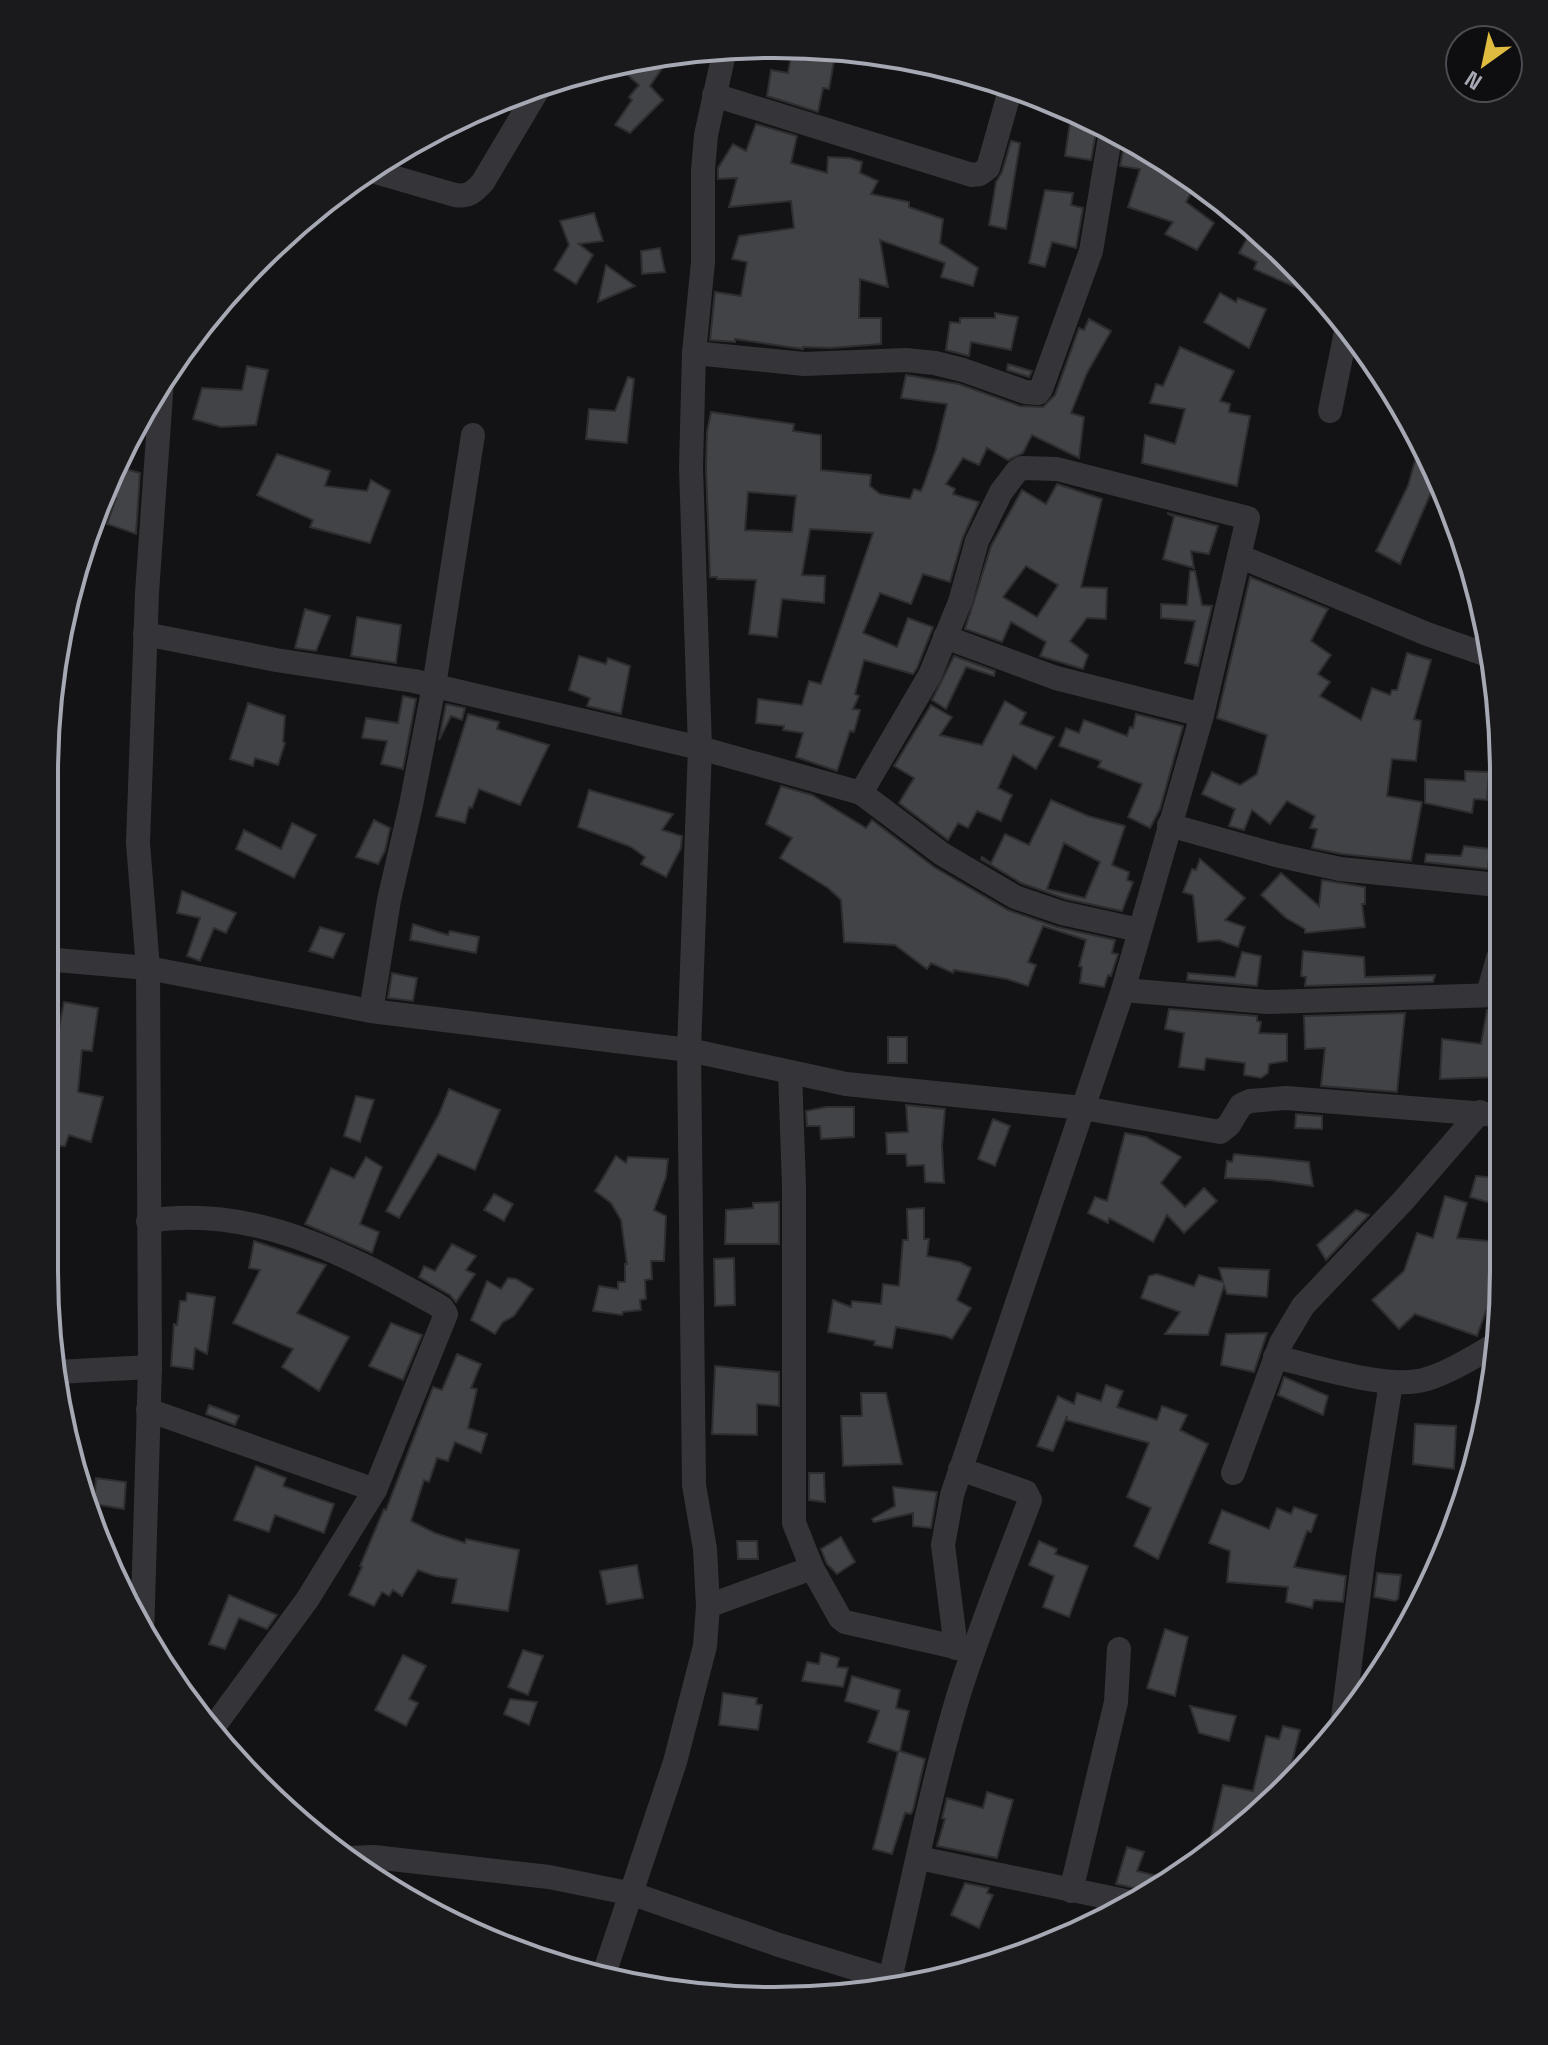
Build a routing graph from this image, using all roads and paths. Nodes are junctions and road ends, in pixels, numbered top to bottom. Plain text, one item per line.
1 (722, 60) edge
2 (714, 95) junction
3 (1008, 98) edge
4 (531, 101) edge
5 (1109, 142) edge
6 (383, 174) edge
7 (1344, 341) edge
8 (694, 353) junction
9 (160, 406) edge
10 (1330, 411) dead end
11 (473, 435) dead end
12 (1239, 556) junction
13 (145, 634) junction
14 (945, 637) junction
15 (1479, 652) edge
16 (434, 686) junction
17 (1202, 715) junction
18 (700, 748) junction
19 (861, 793) junction
20 (1169, 825) junction
21 (1490, 884) edge
22 (1139, 930) junction
23 (58, 960) edge
24 (148, 968) junction
25 (1123, 990) junction
26 (1490, 994) edge
27 (371, 1011) junction
28 (689, 1050) junction
29 (790, 1072) junction
30 (1083, 1108) junction
31 (1489, 1114) edge
32 (148, 1221) junction
33 (1485, 1350) edge
34 (1275, 1357) junction
35 (150, 1367) junction
36 (65, 1372) edge
37 (1391, 1383) junction
38 (148, 1410) junction
39 (960, 1469) junction
40 (1233, 1473) dead end
41 (375, 1490) junction
42 (812, 1568) junction
43 (708, 1606) junction
44 (143, 1608) edge
45 (1119, 1649) dead end
46 (964, 1650) junction
47 (1345, 1703) edge
48 (218, 1721) edge
49 (364, 1857) edge
50 (919, 1858) junction
51 (1071, 1891) junction
52 (633, 1894) junction
53 (1116, 1899) edge
54 (607, 1967) edge
55 (897, 1976) edge
56 (886, 1978) edge

1 - 2 street
2 - 3 street
2 - 8 street
4 - 6 street
5 - 8 street
7 - 10 street
8 - 18 street
9 - 13 street
11 - 16 street
12 - 14 street
12 - 15 street
12 - 17 street
13 - 16 street
13 - 24 street
14 - 17 street
14 - 19 street
16 - 18 street
16 - 27 street
17 - 20 street
18 - 19 street
18 - 28 street
19 - 22 street
20 - 21 street
20 - 22 street
22 - 25 street
23 - 24 street
24 - 27 street
24 - 32 street
25 - 26 street
25 - 30 street
27 - 28 street
28 - 29 street
28 - 43 street
29 - 30 street
29 - 42 street
30 - 31 street
30 - 39 street
31 - 34 street
32 - 35 street
32 - 41 street
33 - 37 street
34 - 37 street
34 - 40 street
35 - 36 street
35 - 38 street
37 - 47 street
38 - 41 street
38 - 44 street
39 - 46 street
39 - 46 street
41 - 48 street
42 - 43 street
42 - 46 street
43 - 52 street
45 - 51 street
46 - 50 street
49 - 52 street
50 - 51 street
50 - 55 street
51 - 53 street
52 - 54 street
52 - 56 street

